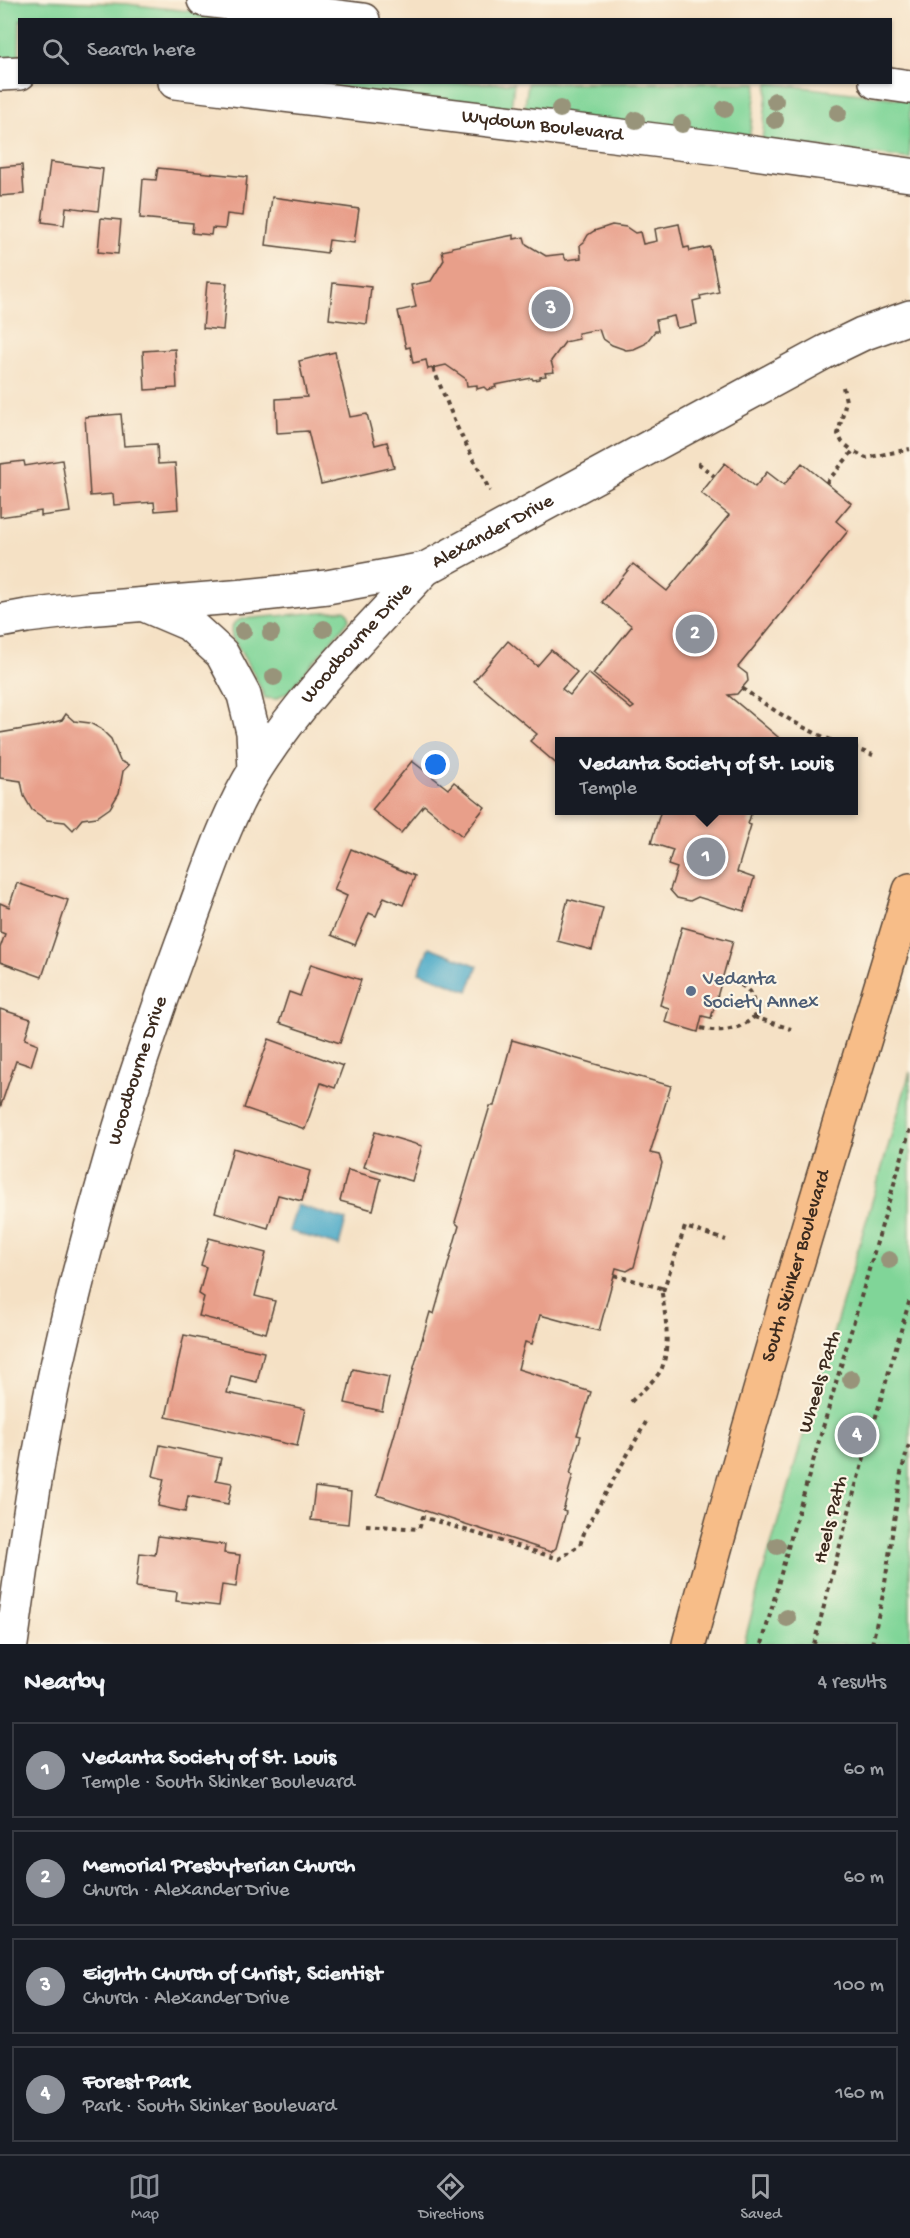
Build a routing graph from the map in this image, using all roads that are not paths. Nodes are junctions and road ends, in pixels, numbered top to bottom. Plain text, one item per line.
1 (204, 0) edge
2 (347, 18) edge
3 (18, 73) edge
4 (0, 74) edge
5 (192, 84) edge
6 (890, 84) edge
7 (910, 87) edge
8 (910, 175) edge
9 (910, 317) edge
10 (425, 570) junction
11 (145, 605) junction
12 (0, 621) edge
13 (255, 769) junction
14 (910, 890) edge
15 (11, 1644) edge
16 (689, 1644) edge

1 - 2 street
3 - 4 street
5 - 8 street, Wydown Boulevard
6 - 7 street
9 - 10 street, Alexander Drive
10 - 11 street, Alexander Drive
10 - 13 street, Woodbourne Drive
11 - 12 street, Alexander Drive
11 - 13 street
13 - 15 street, Woodbourne Drive
14 - 16 main road, South Skinker Boulevard

